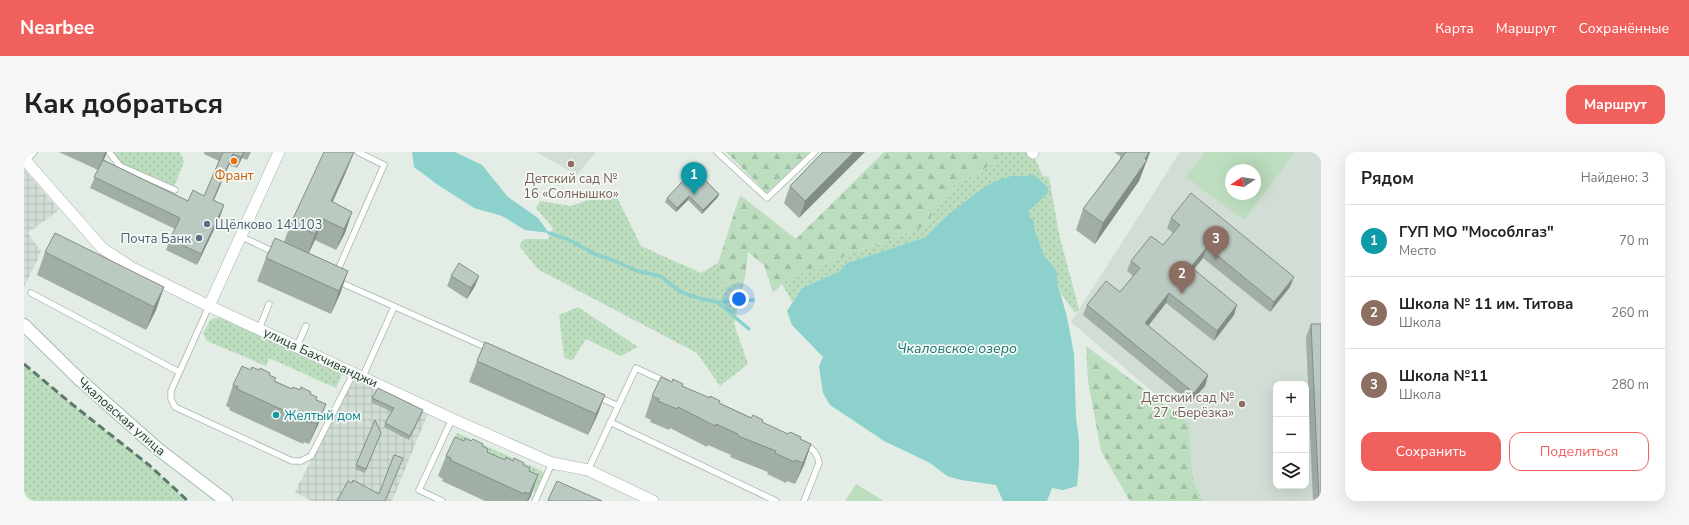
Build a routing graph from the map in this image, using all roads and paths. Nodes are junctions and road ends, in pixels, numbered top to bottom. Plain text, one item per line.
1 (34, 152) edge
2 (110, 152) edge
3 (279, 152) edge
4 (358, 152) edge
5 (717, 152) edge
6 (815, 152) edge
7 (25, 160) edge
8 (175, 190) dead end
9 (240, 236) junction
10 (284, 257) edge
11 (31, 293) dead end
12 (269, 304) dead end
13 (208, 306) junction
14 (394, 307) junction
15 (24, 324) edge
16 (306, 326) dead end
17 (259, 329) junction
18 (297, 346) junction
19 (494, 350) edge
20 (179, 372) junction
21 (358, 374) junction
22 (671, 384) edge
23 (588, 393) edge
24 (618, 406) junction
25 (452, 419) junction
26 (610, 422) junction
27 (799, 442) edge
28 (552, 463) junction
29 (588, 470) junction
30 (226, 501) edge
31 (442, 501) edge
32 (535, 501) edge
33 (653, 501) edge
34 (776, 501) edge
35 (804, 501) edge

1 - 7 lane
2 - 8 lane
3 - 9 street
4 - 14 lane
5 - 6 lane
7 - 13 street, улица Бахчиванджи
9 - 10 lane
9 - 13 street
11 - 20 lane
12 - 17 lane
13 - 17 street, улица Бахчиванджи
13 - 20 lane
14 - 19 lane
14 - 21 lane
15 - 30 main road, Чкаловская улица
16 - 18 lane
17 - 18 street, улица Бахчиванджи
18 - 21 street, улица Бахчиванджи
20 - 21 lane
21 - 25 street, улица Бахчиванджи
22 - 24 lane
23 - 24 lane
24 - 26 lane
25 - 28 street, улица Бахчиванджи
25 - 31 lane
26 - 29 lane
26 - 34 lane
27 - 35 lane
28 - 29 street, улица Бахчиванджи
28 - 32 lane
29 - 33 street, улица Бахчиванджи

